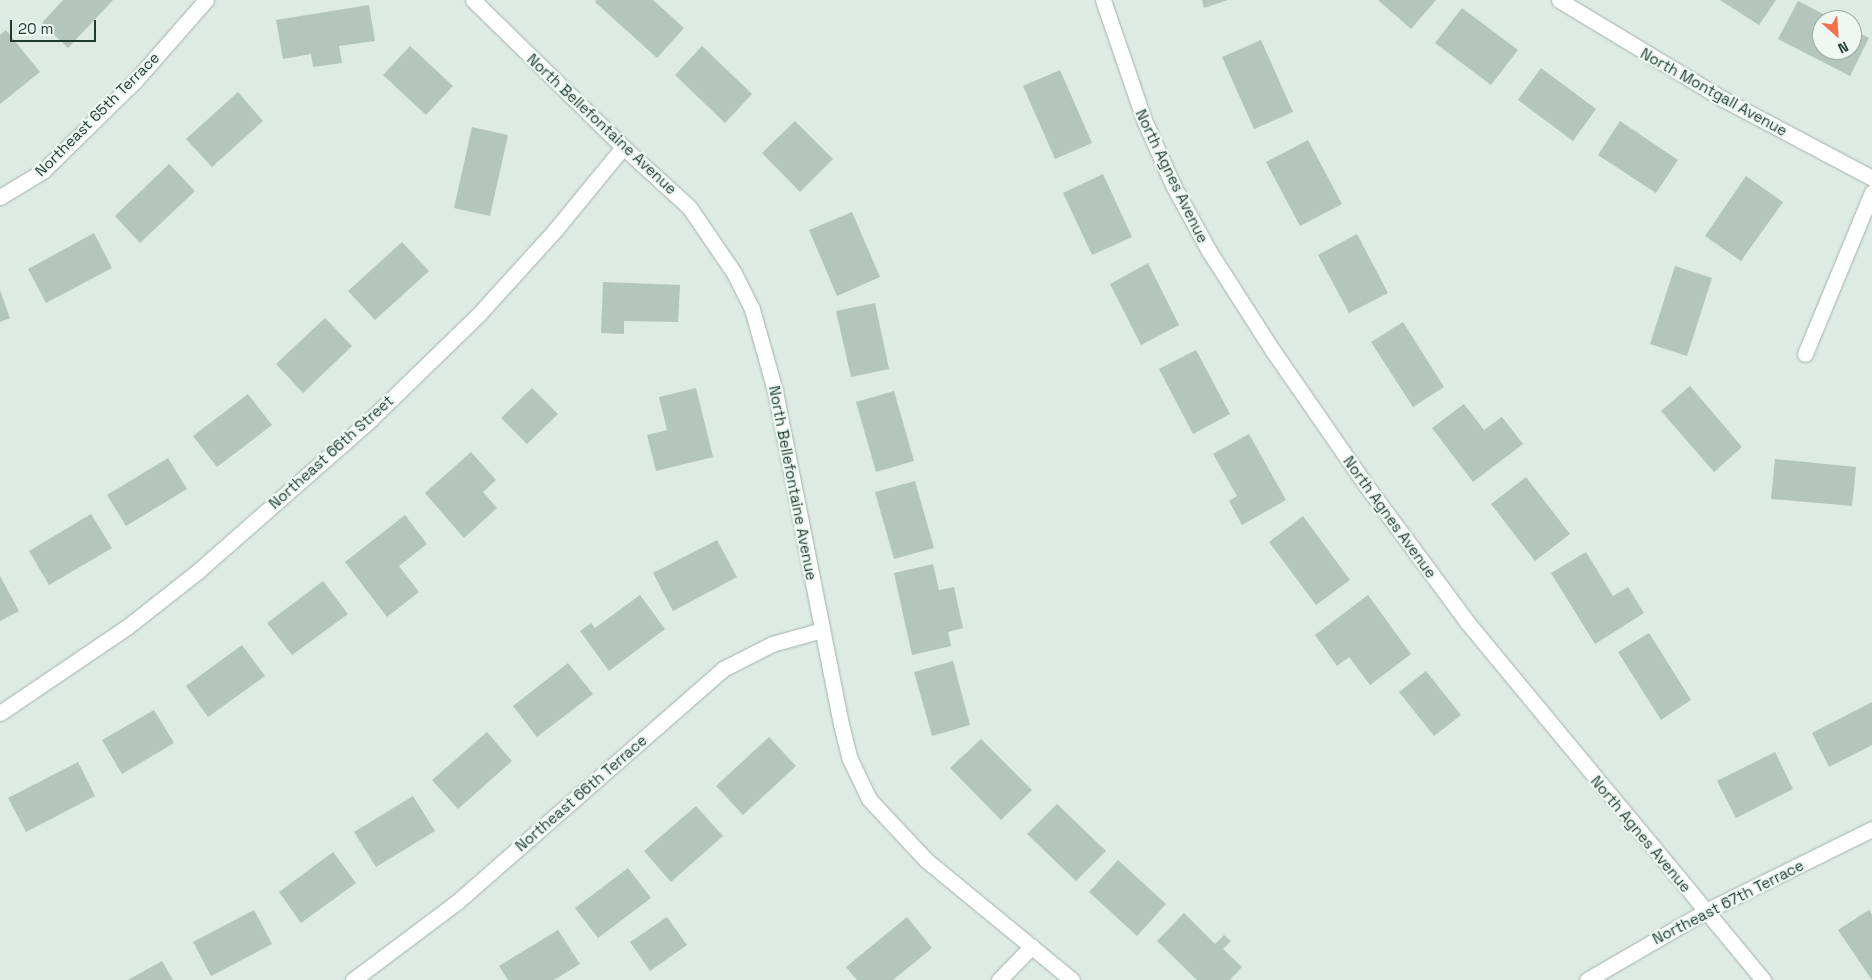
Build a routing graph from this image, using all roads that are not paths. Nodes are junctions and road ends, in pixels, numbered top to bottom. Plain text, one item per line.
1 (206, 0) edge
2 (473, 0) edge
3 (1103, 0) edge
4 (1559, 0) edge
5 (623, 148) junction
6 (1872, 178) edge
7 (1872, 192) edge
8 (0, 196) edge
9 (1805, 354) dead end
10 (822, 630) junction
11 (0, 712) edge
12 (1872, 829) edge
13 (1706, 911) junction
14 (1032, 946) junction
15 (353, 980) edge
16 (999, 980) edge
17 (1072, 980) edge
18 (1587, 980) edge
19 (1763, 980) edge

1 - 8 street, Northeast 65th Terrace
2 - 5 street, North Bellefontaine Avenue
3 - 13 street, North Agnes Avenue
4 - 6 street, North Montgall Avenue
5 - 10 street, North Bellefontaine Avenue
5 - 11 street, Northeast 66th Street
7 - 9 street
10 - 14 street, North Bellefontaine Avenue
10 - 15 street, Northeast 66th Terrace
12 - 13 street, Northeast 67th Terrace
13 - 18 street, Northeast 67th Terrace
13 - 19 street, North Agnes Avenue
14 - 16 street
14 - 17 street, North Bellefontaine Avenue

